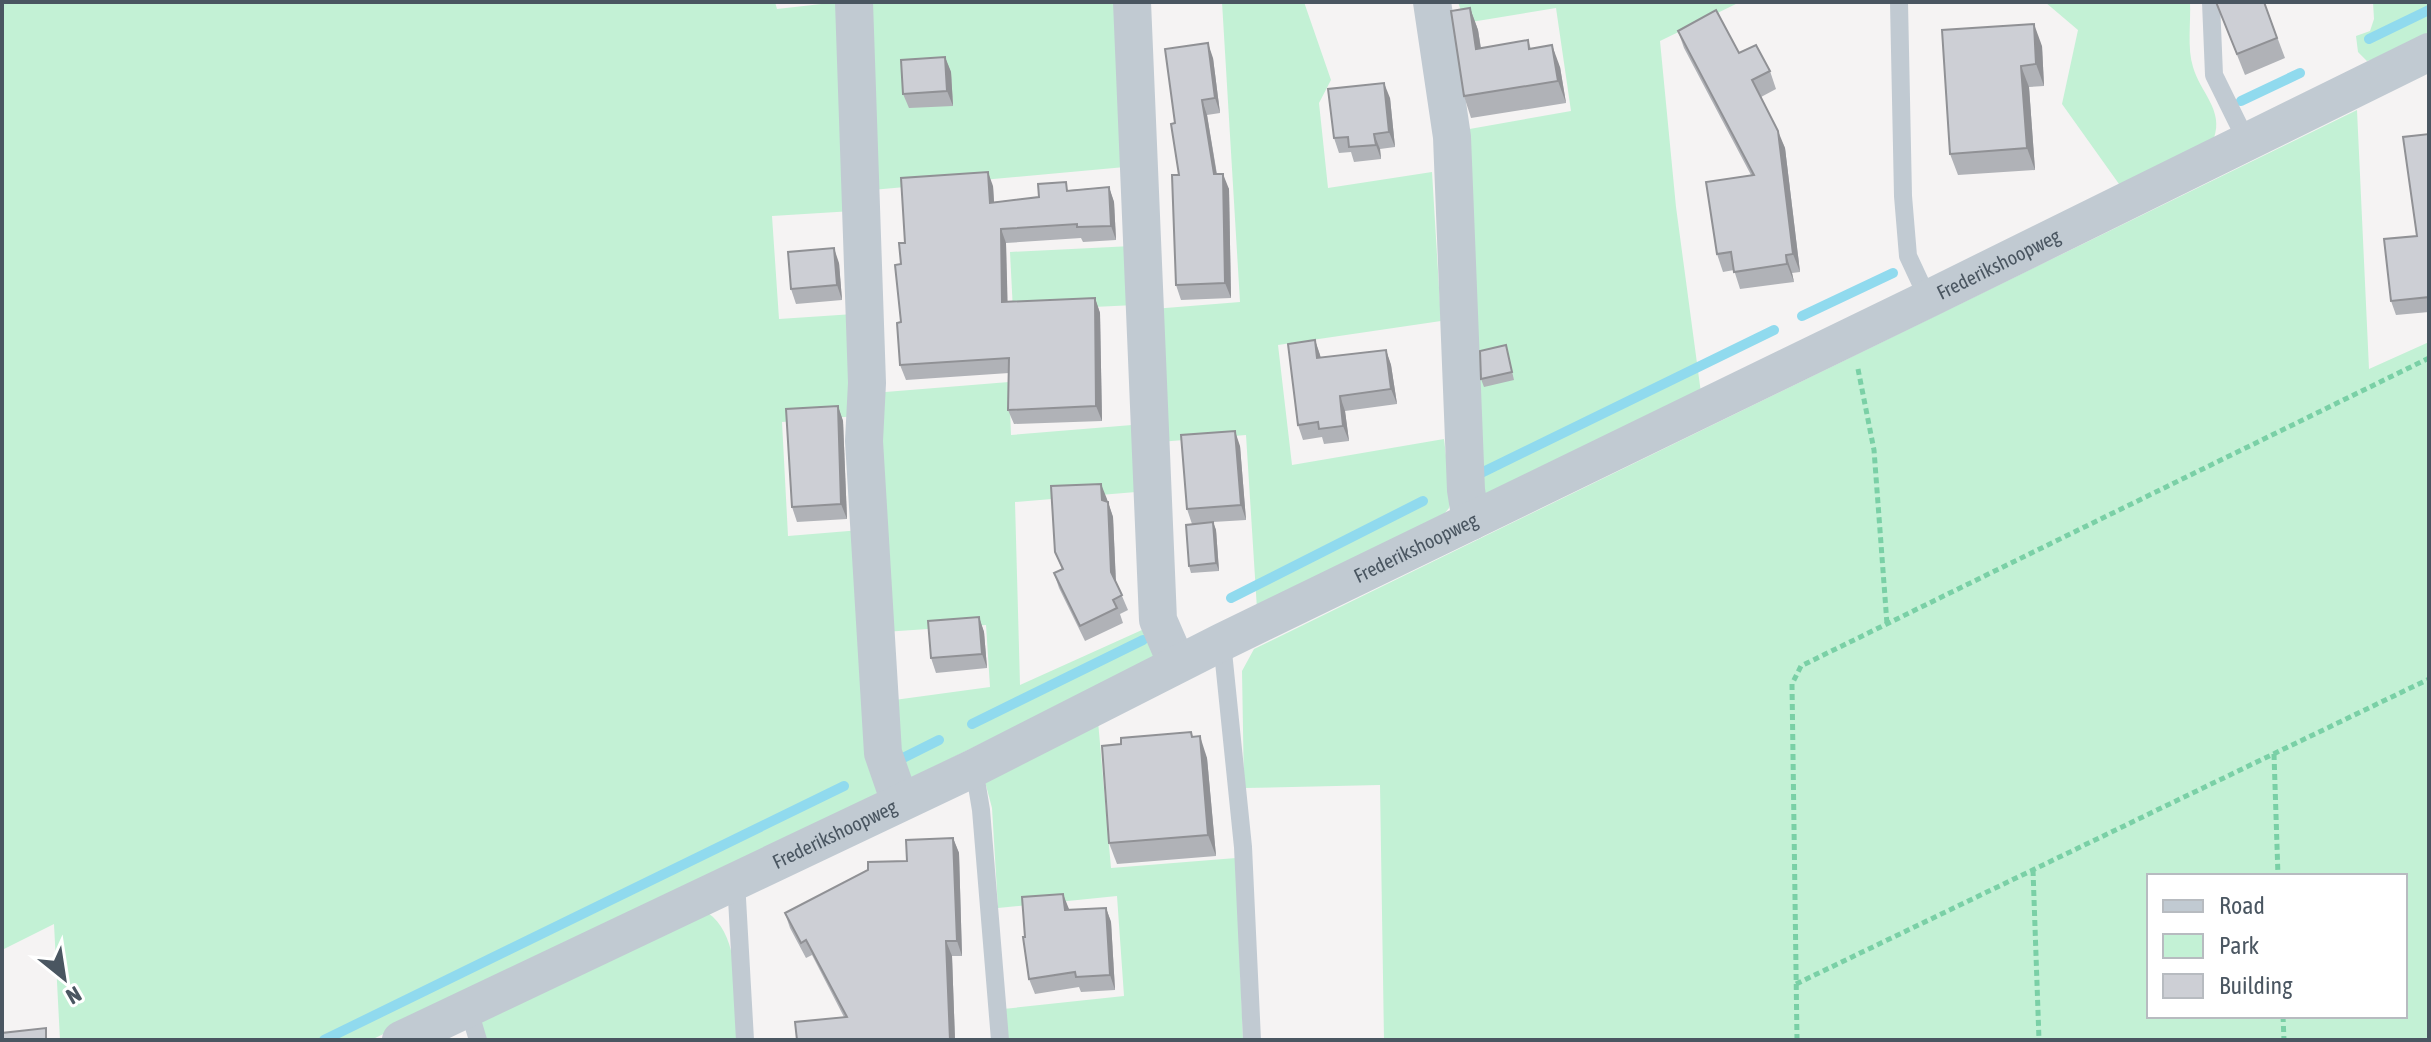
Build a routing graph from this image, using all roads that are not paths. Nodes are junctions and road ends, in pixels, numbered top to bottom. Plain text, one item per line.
1 (854, 2) edge
2 (1132, 2) edge
3 (1432, 2) edge
4 (1899, 2) edge
5 (2211, 2) edge
6 (2429, 52) edge
7 (2247, 142) junction
8 (1928, 299) junction
9 (1471, 521) junction
10 (1222, 642) junction
11 (1177, 664) junction
12 (974, 768) junction
13 (900, 802) junction
14 (736, 881) junction
15 (473, 1023) edge
16 (401, 1040) edge
17 (745, 1040) edge
18 (1000, 1040) edge
19 (1252, 1040) edge

1 - 13 street
2 - 11 street
3 - 9 street
4 - 8 lane
5 - 7 lane
6 - 7 street, Frederikshoopweg
7 - 8 street, Frederikshoopweg
8 - 9 street, Frederikshoopweg
9 - 10 street, Frederikshoopweg
10 - 11 street, Frederikshoopweg
10 - 19 lane
11 - 12 street, Frederikshoopweg
12 - 13 street, Frederikshoopweg
12 - 18 lane
13 - 14 street, Frederikshoopweg
14 - 15 street, Frederikshoopweg
14 - 17 lane
15 - 16 street, Frederikshoopweg

